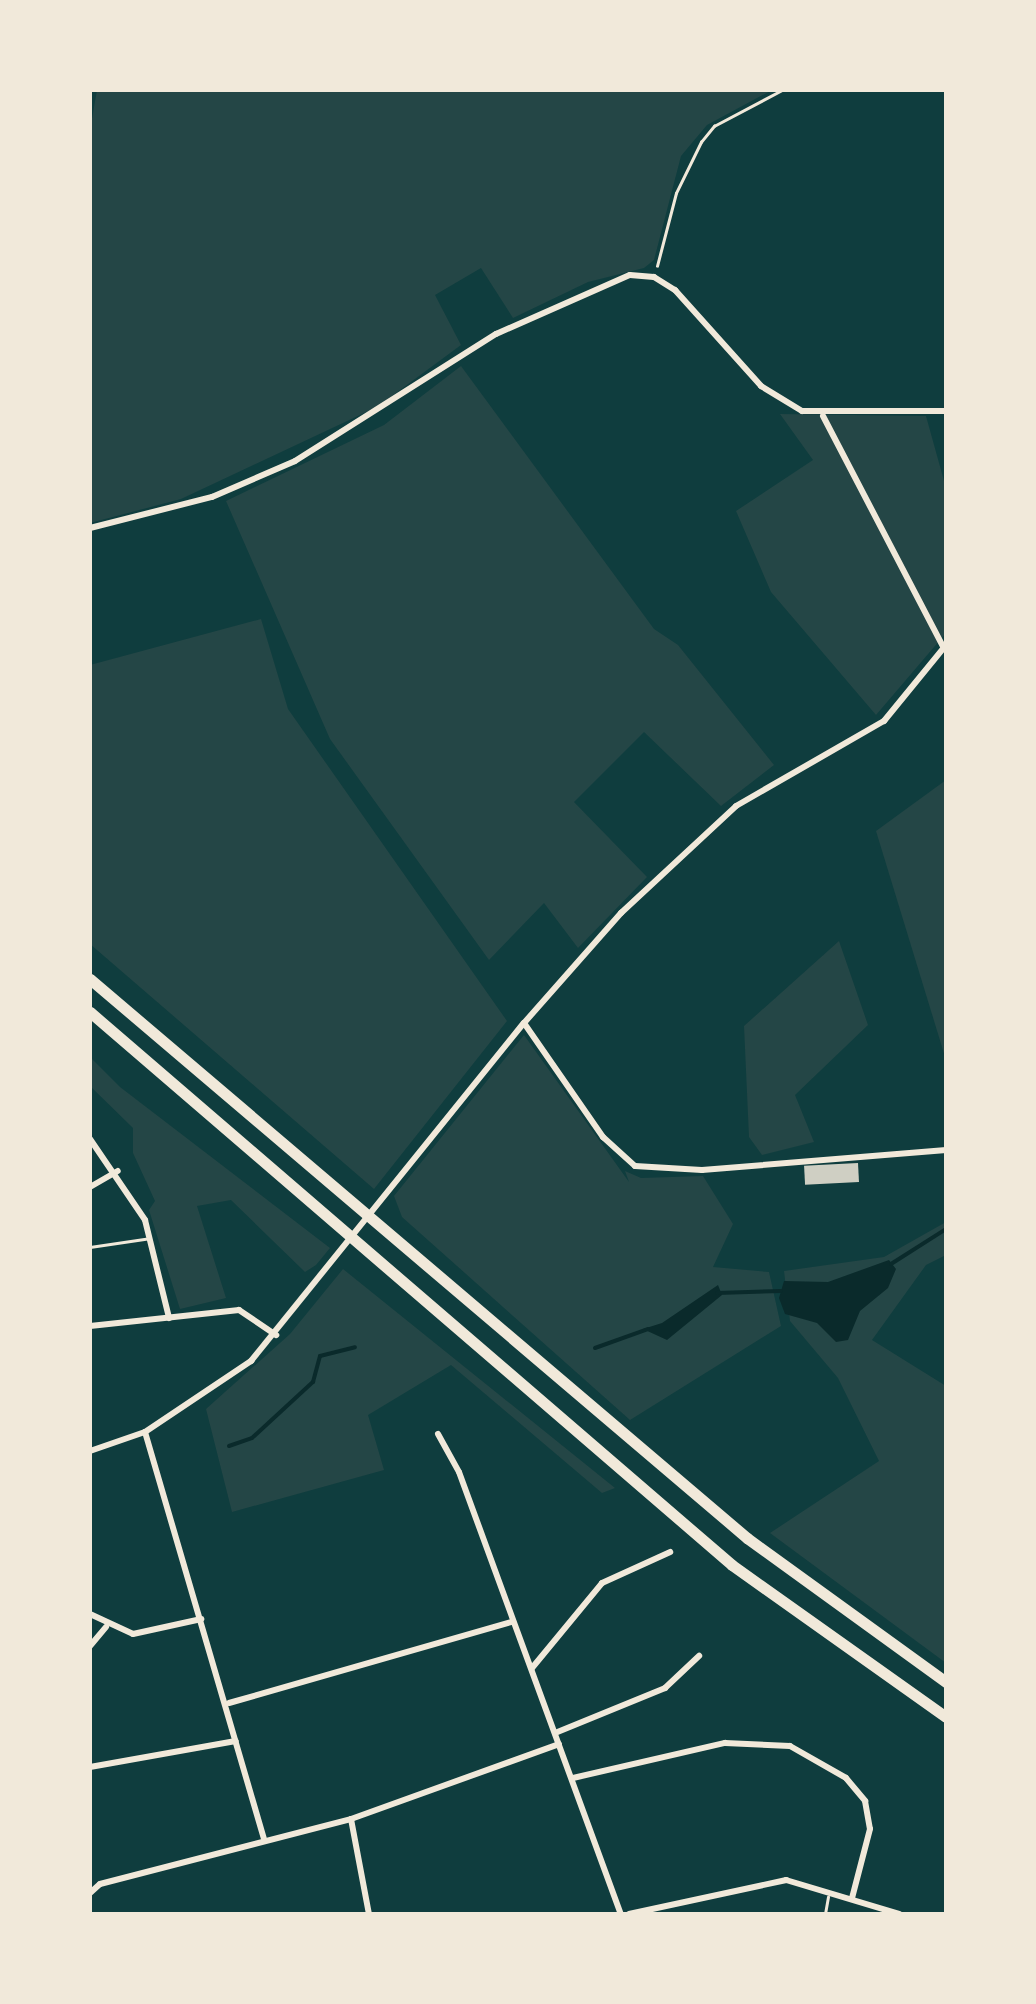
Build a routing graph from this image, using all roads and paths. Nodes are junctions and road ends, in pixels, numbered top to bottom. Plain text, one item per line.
1 (782, 90) edge
2 (654, 277) junction
3 (946, 411) edge
4 (824, 416) junction
5 (90, 528) edge
6 (945, 646) edge
7 (90, 978) edge
8 (90, 1012) edge
9 (524, 1022) junction
10 (90, 1139) edge
11 (946, 1150) edge
12 (118, 1171) junction
13 (90, 1187) edge
14 (152, 1238) junction
15 (90, 1247) edge
16 (169, 1318) junction
17 (90, 1326) edge
18 (276, 1335) junction
19 (145, 1432) junction
20 (438, 1434) dead end
21 (90, 1451) edge
22 (670, 1552) dead end
23 (90, 1614) edge
24 (201, 1620) junction
25 (512, 1622) junction
26 (106, 1627) junction
27 (90, 1646) edge
28 (699, 1656) dead end
29 (532, 1668) junction
30 (946, 1682) edge
31 (229, 1703) junction
32 (946, 1717) edge
33 (555, 1733) junction
34 (236, 1741) junction
35 (559, 1744) junction
36 (90, 1766) edge
37 (573, 1778) junction
38 (351, 1818) junction
39 (264, 1838) junction
40 (829, 1891) junction
41 (90, 1892) edge
42 (852, 1898) junction
43 (667, 1904) junction
44 (368, 1914) edge
45 (621, 1914) edge
46 (629, 1914) edge
47 (670, 1914) edge
48 (825, 1914) edge
49 (899, 1914) edge

1 - 2 path
2 - 4 street
2 - 5 street
3 - 4 street
4 - 6 street
6 - 9 street
7 - 30 highway
8 - 32 highway
9 - 11 street
9 - 18 street
10 - 12 street
12 - 13 street
12 - 14 street
14 - 15 lane
14 - 16 street
16 - 17 street
16 - 18 street
18 - 19 street
19 - 21 street
19 - 24 street
20 - 25 street
22 - 29 street
23 - 26 street
24 - 26 street
24 - 31 street
25 - 29 street
25 - 31 street
26 - 27 street
28 - 33 street
29 - 33 street
31 - 34 street
33 - 35 street
34 - 36 street
34 - 39 street
35 - 37 street
35 - 38 street
37 - 42 street
37 - 45 street
38 - 39 street
38 - 44 street
39 - 41 street
40 - 42 street
40 - 43 street
40 - 48 lane
42 - 49 street
43 - 46 street
43 - 47 lane

